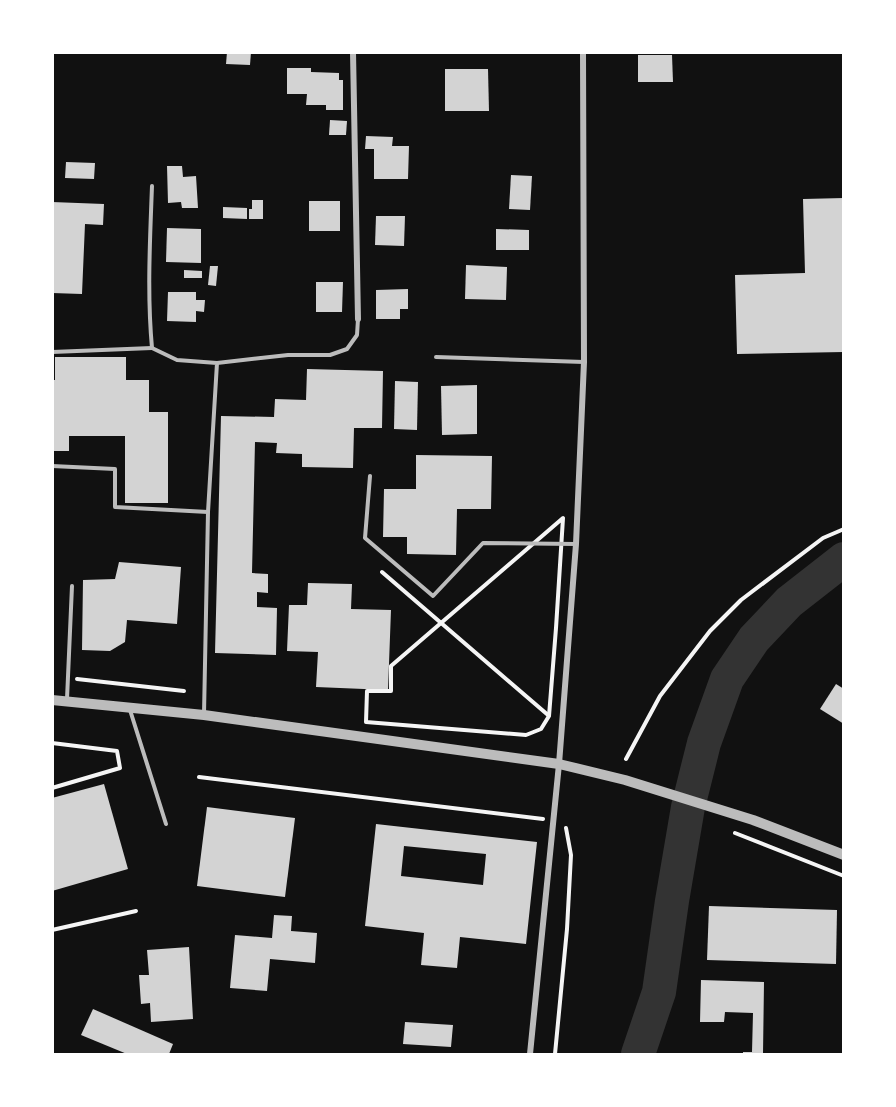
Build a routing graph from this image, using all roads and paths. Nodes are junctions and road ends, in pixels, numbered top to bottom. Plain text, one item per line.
1 (353, 52) edge
2 (583, 52) edge
3 (152, 186) dead end
4 (358, 319) joint
5 (152, 348) junction
6 (52, 352) edge
7 (436, 357) dead end
8 (584, 362) junction
9 (217, 363) junction
10 (52, 466) edge
11 (370, 476) dead end
12 (208, 512) junction
13 (563, 518) dead end
14 (843, 529) edge
15 (533, 543) junction
16 (576, 544) junction
17 (382, 572) dead end
18 (72, 586) dead end
19 (441, 622) junction
20 (68, 678) junction
21 (184, 691) dead end
22 (52, 700) edge
23 (67, 701) junction
24 (130, 708) junction
25 (204, 715) junction
26 (52, 743) edge
27 (626, 759) dead end
28 (558, 764) junction
29 (199, 777) dead end
30 (52, 788) edge
31 (553, 820) junction
32 (565, 823) dead end
33 (166, 824) dead end
34 (735, 833) dead end
35 (843, 855) edge
36 (843, 876) edge
37 (136, 912) dead end
38 (52, 930) edge
39 (530, 1054) edge
40 (555, 1054) edge

1 - 4 street
2 - 8 street
3 - 5 lane
4 - 9 lane
5 - 6 lane
5 - 9 lane
7 - 8 lane
8 - 16 street
9 - 12 lane
10 - 12 lane
11 - 15 lane
12 - 25 lane
13 - 15 path
14 - 27 path
15 - 16 lane
15 - 19 path
16 - 28 street
17 - 19 path
18 - 20 lane
19 - 19 path
20 - 21 path
20 - 23 lane
22 - 23 street
23 - 24 street
24 - 25 street
24 - 33 lane
25 - 28 street
26 - 30 path
28 - 31 street
28 - 35 street
29 - 31 path
31 - 39 street
32 - 40 path
34 - 36 path
37 - 38 path

